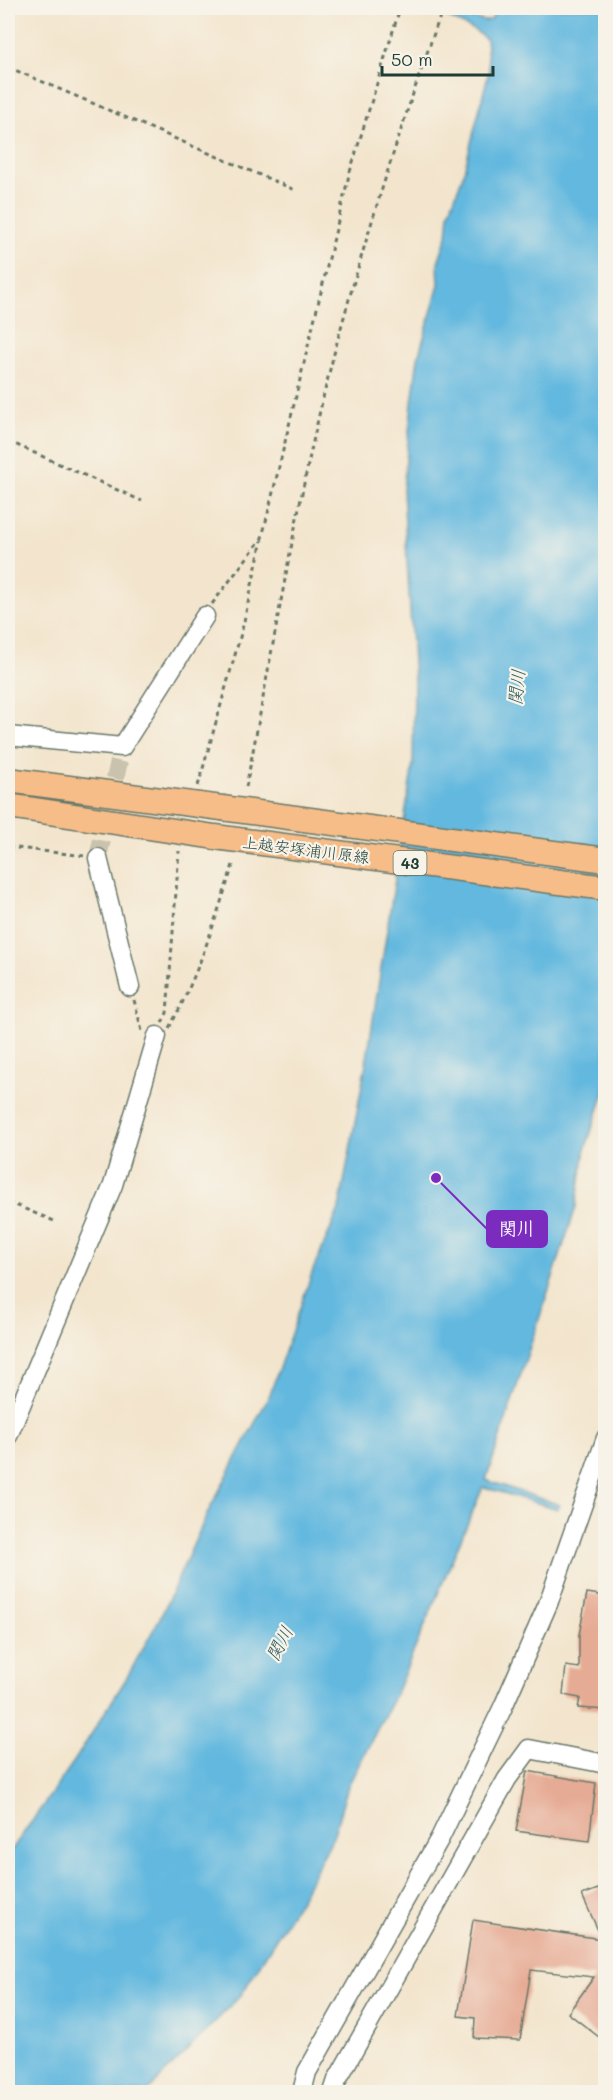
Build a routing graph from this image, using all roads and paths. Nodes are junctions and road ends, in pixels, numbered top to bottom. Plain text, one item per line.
1 (400, 8) edge
2 (443, 8) edge
3 (8, 67) edge
4 (295, 190) dead end
5 (8, 441) edge
6 (142, 501) dead end
7 (262, 538) junction
8 (205, 616) joint
9 (8, 735) edge
10 (8, 780) edge
11 (246, 787) dead end
12 (193, 804) junction
13 (8, 806) edge
14 (180, 832) junction
15 (8, 847) edge
16 (98, 858) joint
17 (606, 860) edge
18 (234, 865) dead end
19 (606, 888) edge
20 (130, 987) joint
21 (155, 1042) joint
22 (8, 1202) edge
23 (54, 1221) dead end
24 (8, 1437) edge
25 (606, 1438) edge
26 (606, 1764) edge
27 (302, 2092) edge
28 (333, 2092) edge

1 - 7 path
2 - 11 path
3 - 4 path
5 - 6 path
7 - 8 path
7 - 12 path
8 - 9 street
10 - 12 main road, 上越安塚浦川原線 / 43
12 - 17 main road, 上越安塚浦川原線 / 43, bridge
13 - 14 main road, 上越安塚浦川原線 / 43
14 - 18 path
14 - 19 main road, 上越安塚浦川原線 / 43, bridge
15 - 16 path
16 - 20 street
20 - 21 path
21 - 24 street
22 - 23 path
25 - 27 street
26 - 28 street

